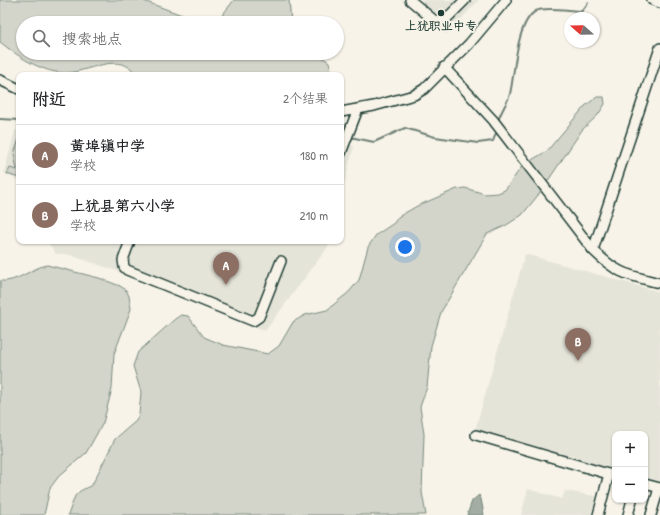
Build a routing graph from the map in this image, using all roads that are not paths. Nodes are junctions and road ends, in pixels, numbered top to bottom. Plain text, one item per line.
1 (410, 0) edge
2 (465, 0) edge
3 (506, 0) edge
4 (652, 0) edge
5 (660, 3) edge
6 (660, 48) edge
7 (444, 67) junction
8 (0, 80) edge
9 (16, 88) edge
10 (358, 109) junction
11 (344, 111) edge
12 (344, 144) edge
13 (129, 244) edge
14 (593, 250) junction
15 (281, 261) dead end
16 (660, 284) edge
17 (476, 435) dead end
18 (612, 475) edge
19 (648, 485) edge
20 (659, 488) edge
21 (631, 503) edge
22 (598, 515) edge
23 (628, 515) edge
24 (651, 515) edge

1 - 2 street
3 - 7 street
4 - 5 street
6 - 14 street
7 - 10 street
7 - 14 street
8 - 9 street
10 - 11 street
10 - 12 street
13 - 15 street
14 - 16 street
17 - 18 street
18 - 22 street
19 - 20 street
20 - 24 street
21 - 23 street

